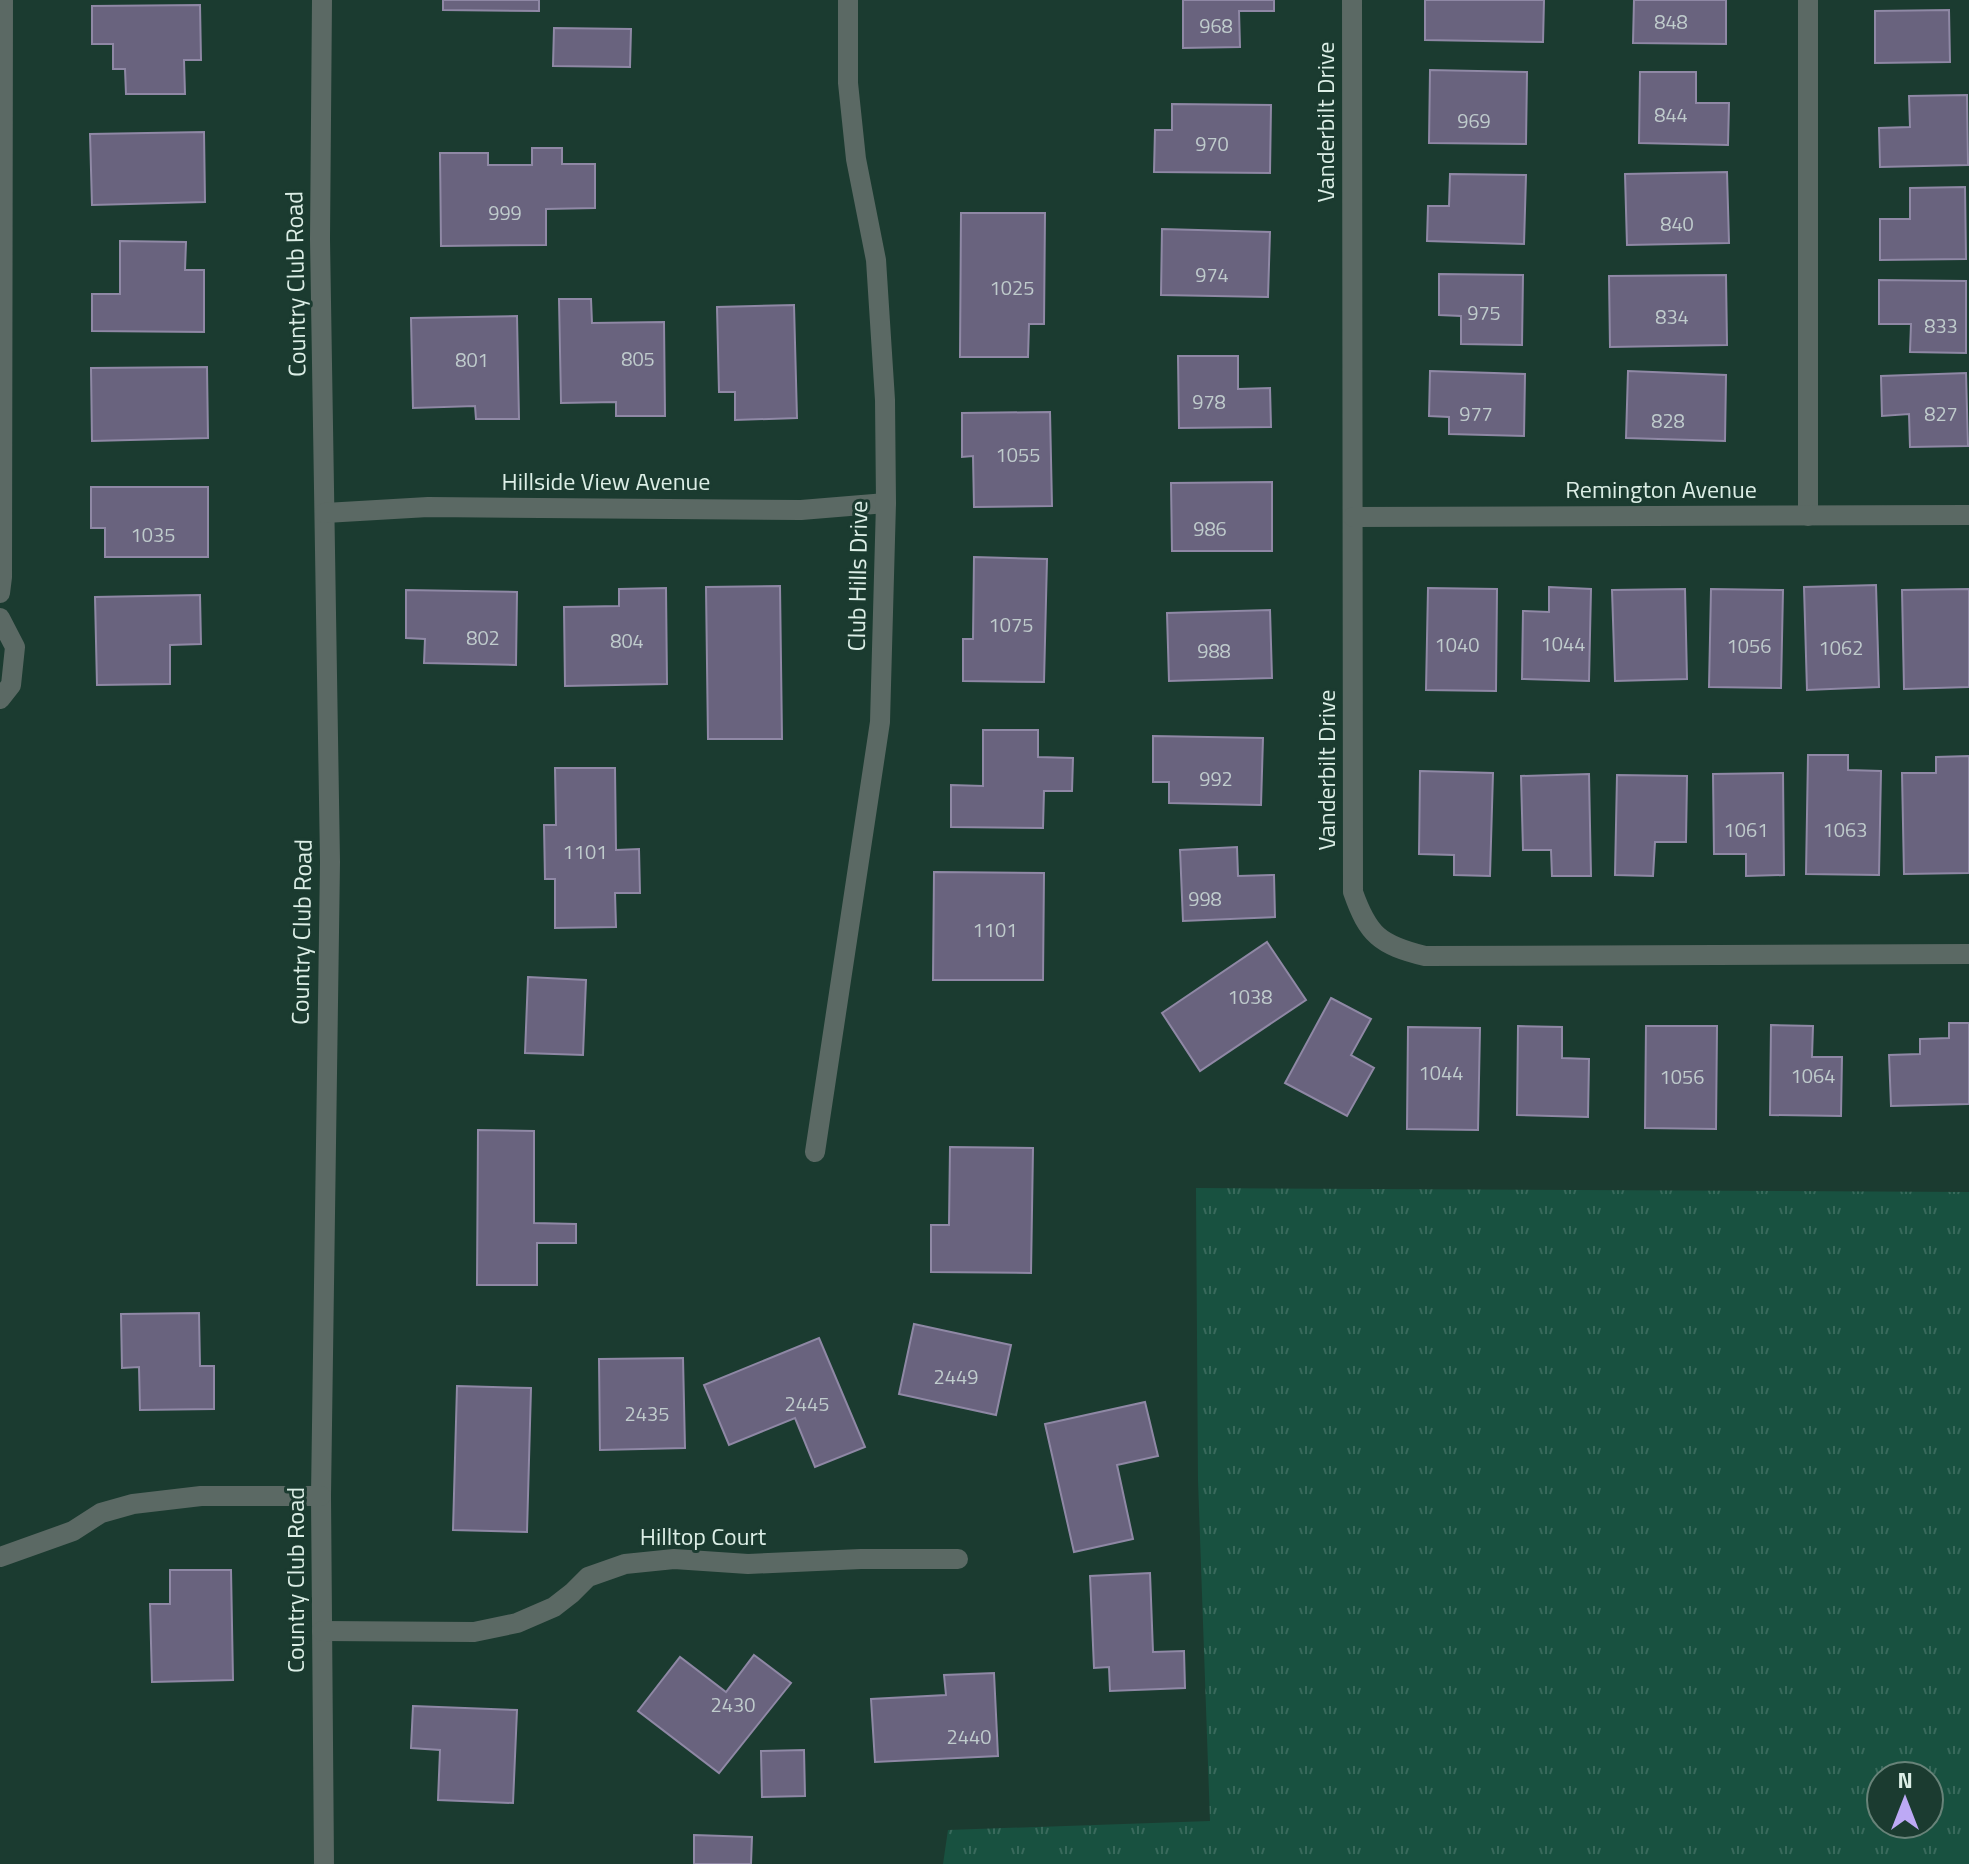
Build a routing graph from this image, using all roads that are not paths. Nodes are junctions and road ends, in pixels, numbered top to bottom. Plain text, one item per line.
1 (3, 0) edge
2 (322, 0) edge
3 (848, 0) edge
4 (1352, 0) edge
5 (1808, 0) edge
6 (886, 503) junction
7 (325, 513) junction
8 (1969, 515) edge
9 (1808, 516) junction
10 (1353, 517) junction
11 (0, 593) edge
12 (0, 618) edge
13 (0, 699) edge
14 (1969, 954) edge
15 (815, 1152) dead end
16 (321, 1496) junction
17 (0, 1557) edge
18 (958, 1559) dead end
19 (322, 1631) junction
20 (324, 1864) edge

1 - 11 street
2 - 7 street, Country Club Road
3 - 6 street, Club Hills Drive
4 - 10 street, Vanderbilt Drive
5 - 9 street
6 - 7 street, Hillside View Avenue
6 - 15 street, Club Hills Drive
7 - 16 street, Country Club Road
8 - 9 street, Remington Avenue
9 - 10 street, Remington Avenue
10 - 14 street, Vanderbilt Drive
12 - 13 street
16 - 17 street
16 - 19 street, Country Club Road
18 - 19 street, Hilltop Court
19 - 20 street, Country Club Road

